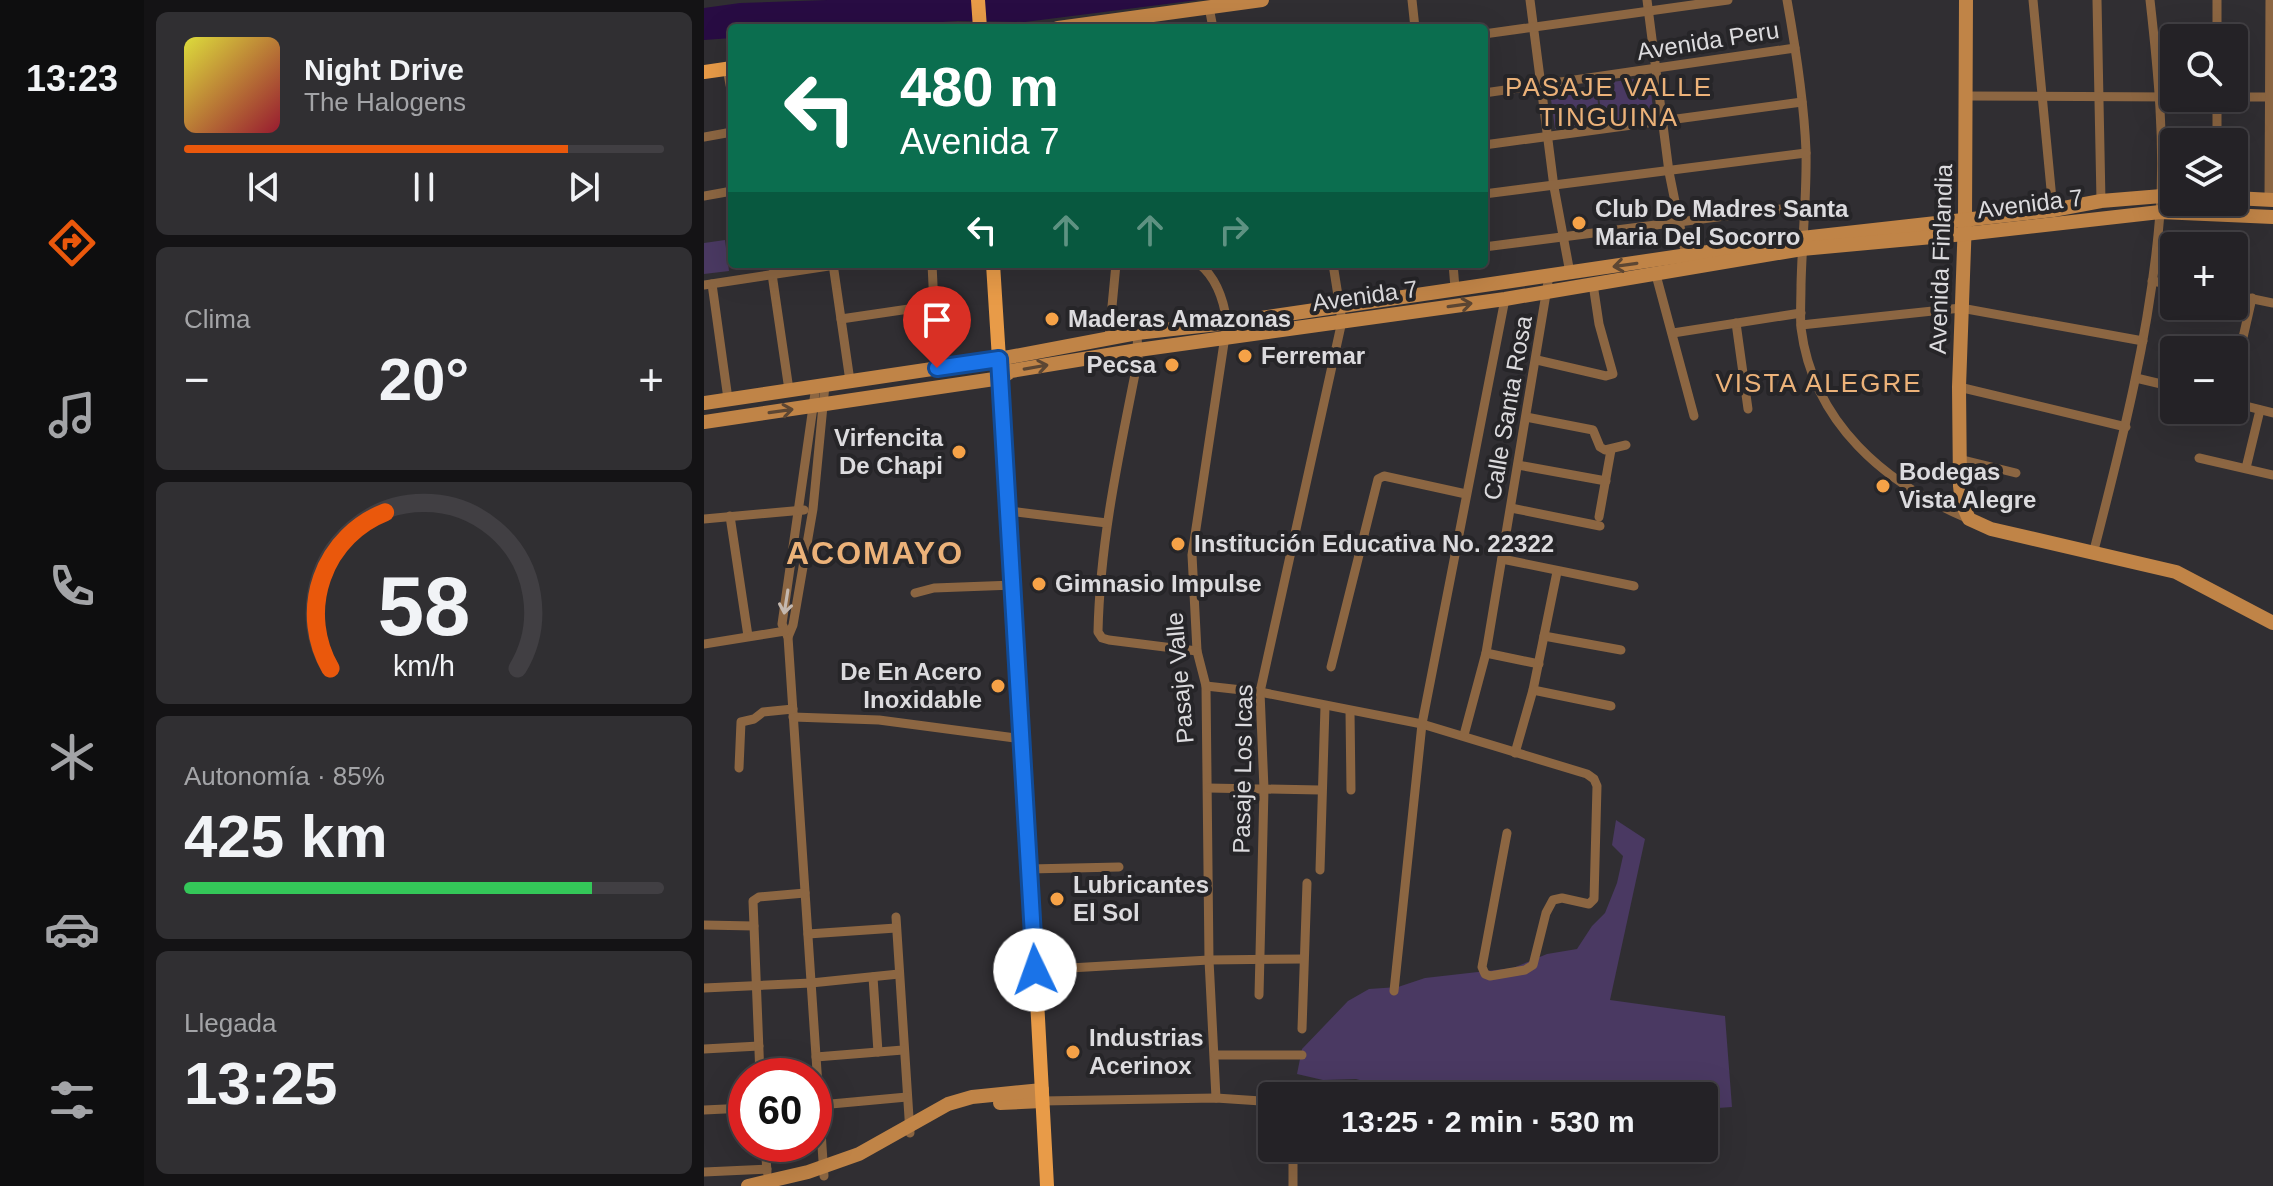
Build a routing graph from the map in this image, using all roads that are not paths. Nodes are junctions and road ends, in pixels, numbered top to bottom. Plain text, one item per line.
1 (978, 0) edge
2 (1262, 0) edge
3 (1412, 0) edge
4 (1530, 0) edge
5 (1647, 0) edge
6 (1728, 0) edge
7 (1787, 0) edge
8 (1966, 0) edge
9 (2033, 0) edge
10 (2097, 0) edge
11 (2150, 0) edge
12 (2217, 0) edge
13 (2270, 0) edge
14 (1209, 7) junction
15 (1648, 13) junction
16 (980, 24) edge
17 (1087, 24) edge
18 (1212, 24) edge
19 (1415, 24) edge
20 (2217, 24) edge
21 (1534, 28) junction
22 (1488, 34) edge
23 (1795, 48) junction
24 (728, 68) edge
25 (1655, 69) junction
26 (704, 72) edge
27 (1540, 85) junction
28 (2160, 88) edge
29 (1488, 92) edge
30 (1967, 96) junction
31 (2160, 97) edge
32 (2248, 97) edge
33 (2271, 97) edge
34 (2042, 98) junction
35 (2099, 98) junction
36 (1802, 102) junction
37 (1663, 119) junction
38 (728, 133) edge
39 (704, 137) edge
40 (1547, 137) junction
41 (1488, 144) edge
42 (1806, 153) junction
43 (1669, 172) junction
44 (1554, 187) junction
45 (728, 192) edge
46 (1488, 194) edge
47 (704, 196) edge
48 (2160, 196) edge
49 (2248, 199) edge
50 (2271, 200) edge
51 (2101, 201) junction
52 (1804, 206) junction
53 (2053, 210) junction
54 (2160, 212) joint
55 (2248, 216) edge
56 (2273, 217) edge
57 (1680, 222) junction
58 (1965, 227) junction
59 (1563, 237) junction
60 (1802, 244) junction
61 (1488, 246) edge
62 (1686, 256) junction
63 (834, 268) edge
64 (932, 268) edge
65 (993, 268) edge
66 (1116, 268) edge
67 (1207, 268) edge
68 (1334, 268) edge
69 (1453, 268) edge
70 (776, 270) edge
71 (1570, 273) junction
72 (1656, 275) junction
73 (2152, 281) junction
74 (2160, 282) edge
75 (708, 284) edge
76 (1549, 284) junction
77 (1593, 284) junction
78 (1455, 288) junction
79 (2248, 297) edge
80 (2252, 298) junction
81 (1505, 299) junction
82 (2273, 303) edge
83 (936, 305) junction
84 (1340, 305) junction
85 (1961, 308) junction
86 (1801, 313) junction
87 (841, 319) junction
88 (1342, 321) junction
89 (1736, 323) junction
90 (1801, 325) junction
91 (1227, 330) junction
92 (1137, 333) junction
93 (1673, 333) junction
94 (2243, 336) edge
95 (1109, 338) junction
96 (2143, 341) junction
97 (1138, 350) junction
98 (999, 359) junction
99 (1537, 360) junction
100 (937, 368) junction
101 (1001, 378) junction
102 (2136, 378) junction
103 (850, 381) junction
104 (2160, 384) edge
105 (820, 386) junction
106 (1959, 387) junction
107 (789, 390) junction
108 (728, 399) junction
109 (704, 403) edge
110 (819, 406) junction
111 (2248, 407) edge
112 (1748, 409) dead end
113 (2260, 410) junction
114 (2273, 413) edge
115 (1694, 416) dead end
116 (1526, 417) junction
117 (704, 422) edge
118 (2126, 427) junction
119 (1626, 445) dead end
120 (1611, 450) junction
121 (2199, 458) dead end
122 (1959, 459) junction
123 (1518, 465) junction
124 (2246, 468) junction
125 (2016, 473) dead end
126 (2273, 475) edge
127 (1606, 481) junction
128 (1466, 494) junction
129 (1511, 508) junction
130 (813, 509) junction
131 (800, 510) junction
132 (1009, 511) junction
133 (730, 516) junction
134 (704, 519) edge
135 (1969, 519) junction
136 (1107, 523) junction
137 (2093, 554) junction
138 (1502, 559) junction
139 (1557, 572) junction
140 (1014, 585) junction
141 (1634, 586) dead end
142 (915, 593) dead end
143 (2273, 623) edge
144 (786, 634) junction
145 (748, 636) junction
146 (1544, 636) junction
147 (704, 644) edge
148 (1621, 650) dead end
149 (1197, 651) junction
150 (1486, 653) junction
151 (1539, 664) junction
152 (1331, 667) dead end
153 (1206, 686) junction
154 (1533, 690) junction
155 (1260, 692) junction
156 (1611, 706) dead end
157 (1325, 707) junction
158 (1350, 711) junction
159 (793, 713) junction
160 (1422, 724) junction
161 (1464, 735) junction
162 (1023, 739) junction
163 (1515, 753) junction
164 (739, 768) dead end
165 (1208, 788) junction
166 (1264, 789) junction
167 (1320, 790) junction
168 (1351, 790) dead end
169 (1507, 833) dead end
170 (1119, 867) dead end
171 (1029, 869) junction
172 (1320, 870) dead end
173 (1307, 883) dead end
174 (805, 893) junction
175 (704, 925) edge
176 (754, 926) junction
177 (808, 934) junction
178 (1303, 959) junction
179 (1209, 960) junction
180 (1260, 960) junction
181 (1035, 970) junction
182 (899, 974) junction
183 (873, 977) junction
184 (811, 983) junction
185 (757, 985) junction
186 (704, 988) edge
187 (1394, 991) dead end
188 (1259, 995) dead end
189 (1302, 1029) dead end
190 (759, 1046) junction
191 (704, 1049) edge
192 (903, 1050) junction
193 (878, 1052) junction
194 (1215, 1055) junction
195 (1302, 1055) dead end
196 (816, 1057) joint
197 (759, 1058) edge
198 (1042, 1095) junction
199 (907, 1097) junction
200 (1216, 1098) junction
201 (1258, 1101) edge
202 (832, 1104) edge
203 (728, 1109) edge
204 (704, 1110) edge
205 (910, 1130) junction
206 (823, 1162) edge
207 (1293, 1162) edge
208 (823, 1171) junction
209 (704, 1172) edge
210 (770, 1180) edge
211 (796, 1181) edge
212 (748, 1186) edge
213 (1047, 1186) edge
214 (1293, 1186) edge

1 - 16 main road
2 - 14 street
3 - 19 street
4 - 21 street
5 - 15 street
6 - 15 street
7 - 23 street
8 - 30 street, Avenida Finlandia
9 - 34 street
10 - 35 street
11 - 28 street
12 - 20 street
13 - 33 street
14 - 17 street
14 - 18 street
15 - 21 street
15 - 25 street
21 - 22 street
21 - 27 street
23 - 25 street, Avenida Peru
23 - 36 street
24 - 26 main road
25 - 27 street, Avenida Peru
25 - 37 street
27 - 29 street, Avenida Peru
27 - 40 street
30 - 34 street
30 - 58 street, Avenida Finlandia
31 - 35 street
32 - 33 street
33 - 50 street
34 - 35 street
34 - 53 street
35 - 51 street
36 - 37 street
36 - 42 street
37 - 40 street
37 - 43 street
38 - 39 street
40 - 41 street
40 - 44 street
42 - 43 street
42 - 52 street
43 - 44 street
43 - 57 street
44 - 46 street
44 - 59 street
45 - 47 street
48 - 51 street, Avenida 7
49 - 50 street
51 - 53 street, Avenida 7
52 - 57 street
52 - 60 street
53 - 58 street, Avenida 7
54 - 58 street, Avenida 7
54 - 73 street
55 - 56 street, Avenida 7
57 - 59 street
57 - 62 street
58 - 60 street, Avenida 7
58 - 85 street, Avenida Finlandia
59 - 61 street
59 - 71 street
60 - 62 street, Avenida 7
60 - 72 street, Avenida 7
60 - 86 street
62 -> 71 street, Avenida 7
63 - 87 street
64 - 83 street
65 - 98 main road
66 - 95 street
67 - 91 street, Pasaje Valle
68 - 84 street, Pasaje Los Icas
69 - 78 street
70 - 75 street
70 - 107 street
71 - 76 street, Avenida 7
72 - 77 street, Avenida 7
72 - 93 street
73 - 74 street
73 - 96 street
75 - 108 street
76 - 77 street, Avenida 7
76 - 78 street, Avenida 7
76 - 81 street, Avenida 7
76 - 99 street, Calle Santa Rosa
77 - 99 street
78 - 84 street, Avenida 7
79 - 80 street
80 - 82 street
80 - 94 street
88 -> 81 street, Avenida 7
81 - 128 street
83 - 87 street
83 - 100 street
84 - 88 street, Pasaje Los Icas
84 - 91 street, Avenida 7
85 - 90 street
85 - 96 street
85 - 106 street, Avenida Finlandia
86 - 89 street
86 - 90 street
87 - 103 street
88 - 91 street, Avenida 7
88 - 155 street, Pasaje Los Icas
89 - 93 street
89 - 112 street
90 - 135 street
91 - 92 street, Avenida 7
91 - 97 street, Avenida 7
91 - 149 street, Pasaje Valle
92 - 95 street, Avenida 7
92 - 97 street
93 - 115 street
95 - 98 street, Avenida 7
96 - 102 street
101 -> 97 street, Avenida 7
97 - 136 street
98 - 100 street, Avenida 7
98 - 101 main road
99 - 116 street, Calle Santa Rosa
100 - 103 street, Avenida 7
101 - 110 street, Avenida 7
101 - 132 main road
102 - 104 street
102 - 118 street
103 - 105 street, Avenida 7
105 - 107 street, Avenida 7
105 - 110 street
106 - 118 street
106 - 122 street, Avenida Finlandia
107 - 108 street, Avenida 7
108 - 109 street, Avenida 7
117 -> 110 street, Avenida 7
110 - 130 street
110 - 131 street
111 - 113 street
113 - 114 street
113 - 124 street
116 - 120 street
116 - 123 street, Calle Santa Rosa
118 - 137 street
119 - 120 street
120 - 127 street
121 - 124 street
122 - 125 street
122 - 135 street, Avenida Finlandia
123 - 127 street
123 - 129 street, Calle Santa Rosa
124 - 126 street
127 - 129 street
128 - 152 street
128 - 160 street
129 - 138 street, Calle Santa Rosa
130 - 131 street
130 - 144 street
131 - 133 street
131 -> 144 street
132 - 136 street
132 - 140 main road
133 - 134 street
133 - 145 street
135 - 137 street
136 - 149 street
137 - 143 street
138 - 139 street
138 - 150 street, Calle Santa Rosa
139 - 141 street
139 - 146 street
140 - 142 street
140 - 162 main road
144 - 145 street
144 - 159 street
145 - 147 street
146 - 148 street
146 - 151 street
149 - 153 street, Pasaje Valle
150 - 151 street
150 - 161 street, Calle Santa Rosa
151 - 154 street
153 - 155 street
153 - 165 street, Pasaje Valle
154 - 156 street
154 - 163 street
155 - 157 street
155 - 166 street, Pasaje Los Icas
157 - 158 street
157 - 167 street
158 - 160 street
158 - 168 street
159 - 162 street
159 - 164 street
159 - 174 street
160 - 161 street
160 - 187 street
161 - 163 street
162 - 171 main road
163 - 169 street
165 - 166 street
165 - 179 street, Pasaje Valle
166 - 167 street
166 - 180 street, Pasaje Los Icas
167 - 172 street
170 - 171 street
171 - 181 main road
173 - 178 street
174 - 176 street
174 - 177 street
175 - 176 street
176 - 185 street
177 - 182 street
177 - 184 street
178 - 180 street
178 - 189 street
179 - 180 street
179 - 181 street
179 - 194 street, Pasaje Valle
180 - 188 street, Pasaje Los Icas
181 - 198 main road
182 - 183 street
182 - 192 street
183 - 184 street
183 - 193 street
184 - 185 street
184 - 196 street
185 - 186 street
185 - 190 street
190 - 191 street
190 - 197 street
192 - 193 street
192 - 199 street
193 - 196 street
194 - 195 street
194 - 200 street, Pasaje Valle
198 - 200 street
198 - 205 street
198 - 213 main road
199 - 202 street
199 - 205 street
200 - 201 street
203 - 204 street
205 - 208 street
206 - 208 street
207 - 214 street
208 - 211 street
209 - 210 street
210 - 211 street
210 - 212 street

